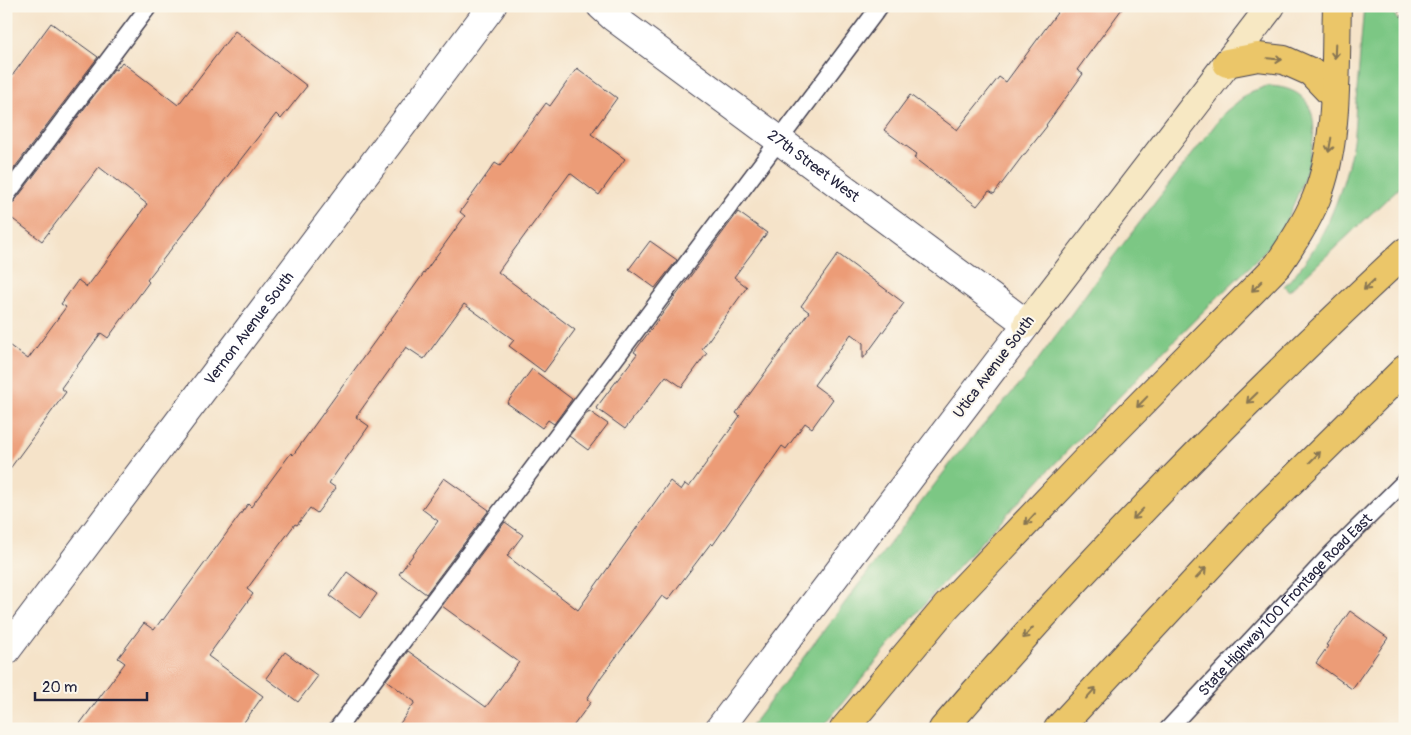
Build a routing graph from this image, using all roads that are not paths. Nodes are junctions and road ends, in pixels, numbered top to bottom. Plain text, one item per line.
1 (149, 6) edge
2 (492, 6) edge
3 (601, 6) edge
4 (880, 6) edge
5 (1271, 6) edge
6 (1337, 6) edge
7 (1227, 64) junction
8 (1334, 96) junction
9 (779, 140) junction
10 (6, 196) edge
11 (1405, 252) edge
12 (1027, 324) junction
13 (1405, 369) edge
14 (1405, 481) edge
15 (6, 651) edge
16 (337, 729) edge
17 (719, 729) edge
18 (844, 729) edge
19 (943, 729) edge
20 (1058, 729) edge
21 (1168, 729) edge

1 - 10 lane
2 - 15 street, Vernon Avenue South
3 - 9 street, 27th Street West
4 - 9 lane
5 - 7 street, Utica Avenue South
6 -> 8 highway
7 -> 8 highway
7 - 12 street, Utica Avenue South
8 -> 18 highway
9 - 12 street, 27th Street West
9 - 16 lane
11 -> 19 highway
12 - 17 street, Utica Avenue South
20 -> 13 highway
14 - 21 lane, State Highway 100 Frontage Road East

